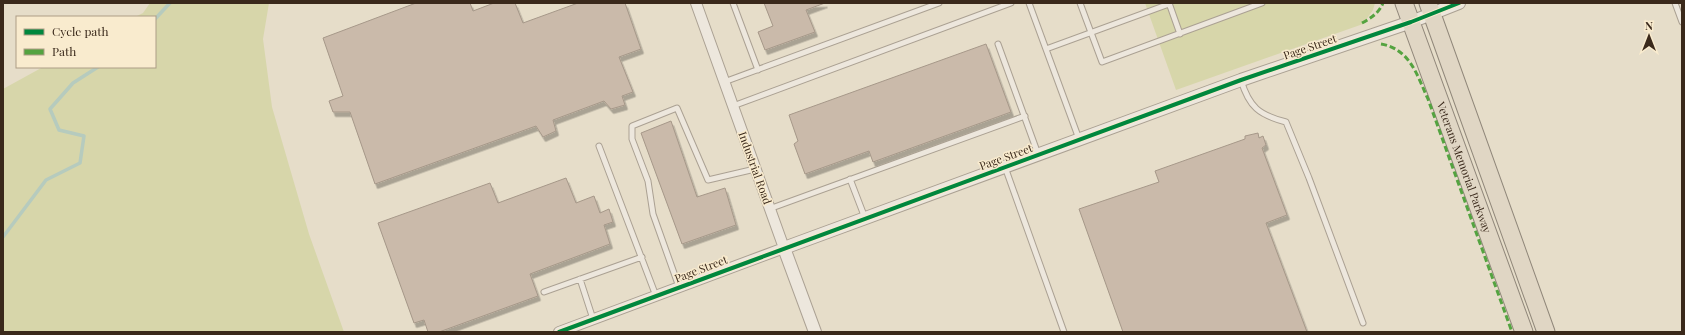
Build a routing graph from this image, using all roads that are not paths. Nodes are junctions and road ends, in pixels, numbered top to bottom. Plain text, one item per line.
1 (696, 3) edge
2 (733, 3) edge
3 (939, 3) edge
4 (1011, 3) edge
5 (1029, 3) edge
6 (1080, 3) edge
7 (1169, 3) edge
8 (1262, 3) edge
9 (1404, 3) edge
10 (1459, 3) edge
11 (1675, 3) edge
12 (1430, 8) edge
13 (1411, 22) junction
14 (1682, 22) edge
15 (1091, 32) junction
16 (1180, 34) junction
17 (998, 44) dead end
18 (1046, 49) junction
19 (758, 70) junction
20 (1241, 80) junction
21 (724, 82) junction
22 (733, 106) junction
23 (1025, 116) junction
24 (1080, 140) junction
25 (599, 146) dead end
26 (1038, 155) junction
27 (1005, 167) junction
28 (755, 169) junction
29 (850, 179) junction
30 (769, 208) junction
31 (865, 218) junction
32 (784, 248) junction
33 (642, 257) junction
34 (580, 279) junction
35 (679, 287) junction
36 (544, 292) dead end
37 (656, 296) junction
38 (593, 319) junction
39 (1364, 323) dead end
40 (559, 332) edge
41 (815, 332) edge
42 (1064, 332) edge
43 (1524, 332) edge
44 (1546, 332) edge

1 - 21 street, Industrial Road
2 - 19 lane
3 - 19 lane
4 - 22 lane
5 - 18 lane
6 - 15 lane
7 - 15 lane
7 - 16 lane
8 - 16 lane
9 - 13 highway, Veterans Memorial Parkway
10 - 12 street, Page Street
11 - 14 lane
12 - 13 street, Page Street
12 - 44 highway, Veterans Memorial Parkway
13 - 20 street, Page Street
13 - 43 highway, Veterans Memorial Parkway
15 - 16 lane
15 - 18 lane
17 - 23 lane
18 - 24 lane
19 - 21 lane
20 - 24 street, Page Street
20 - 39 lane
21 - 22 street, Industrial Road
22 - 28 street, Industrial Road
23 - 26 lane
23 - 29 lane
24 - 26 street, Page Street
25 - 33 lane
26 - 27 street, Page Street
27 - 31 street, Page Street
27 - 42 lane
28 - 30 street, Industrial Road
28 - 35 lane
29 - 30 lane
29 - 31 lane
30 - 32 street, Industrial Road
31 - 32 street, Page Street
32 - 35 street, Page Street
32 - 41 street, Industrial Road
33 - 34 lane
33 - 37 lane
34 - 36 lane
34 - 38 lane
35 - 37 street, Page Street
37 - 38 street, Page Street
38 - 40 street, Page Street

